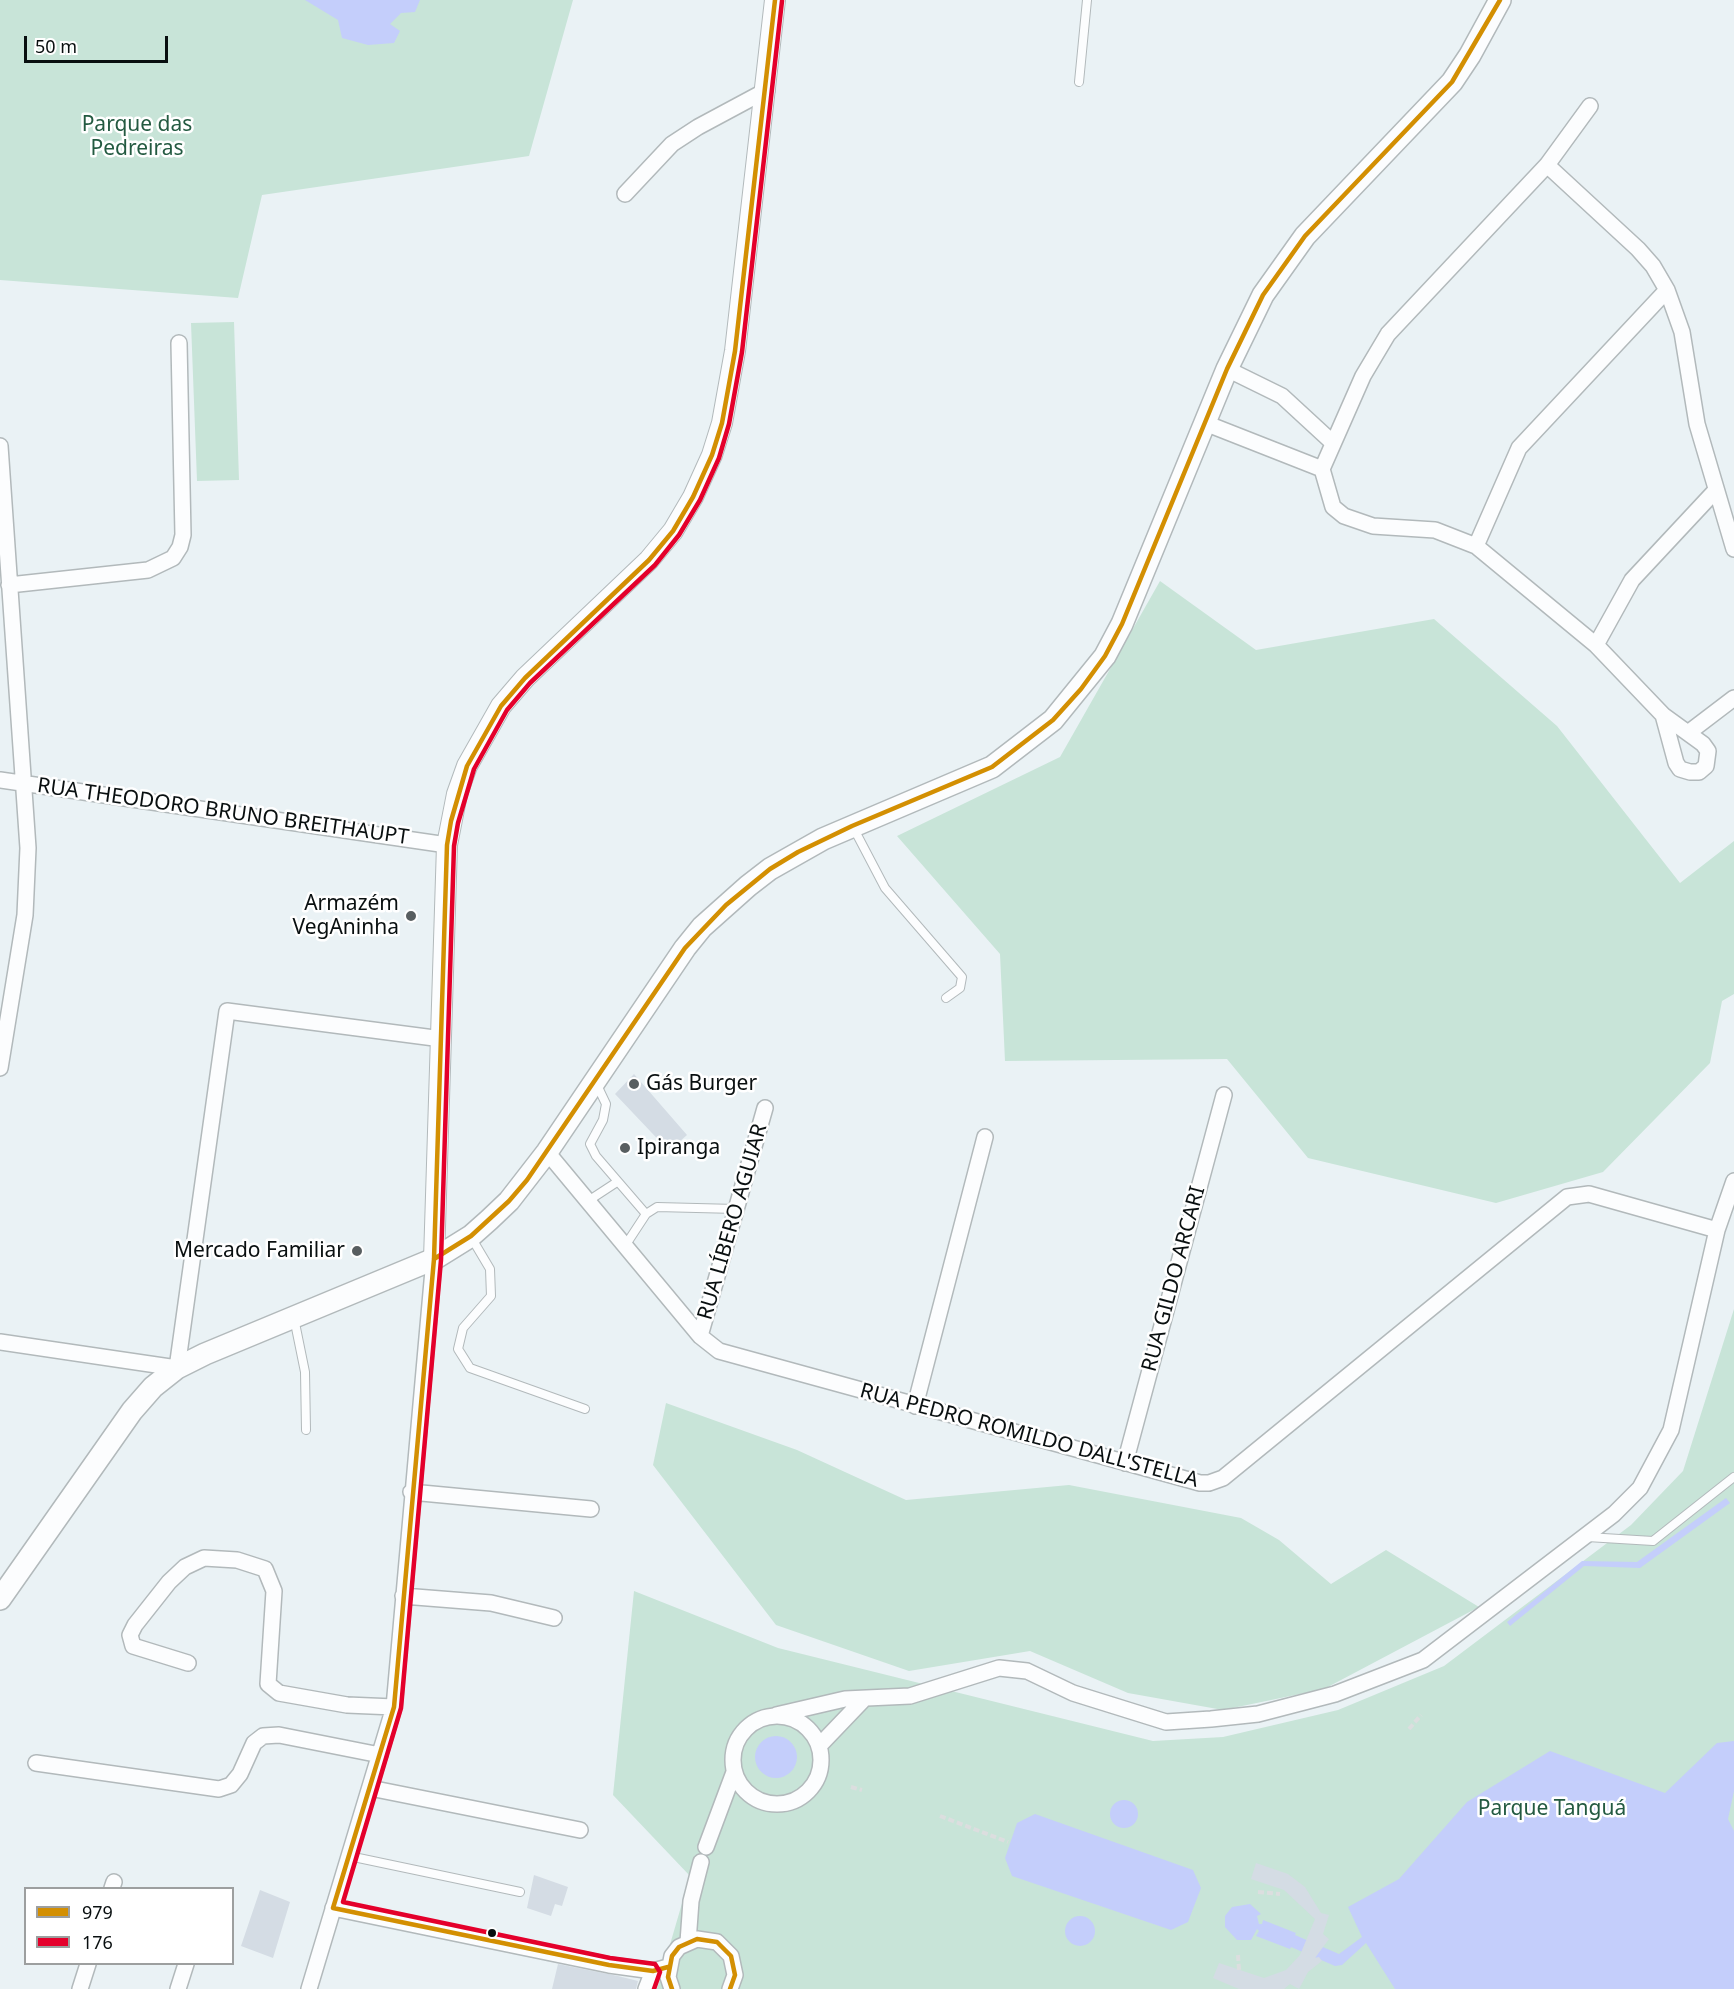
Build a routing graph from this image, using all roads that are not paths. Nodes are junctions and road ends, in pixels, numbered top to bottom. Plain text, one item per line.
1 (775, 0) edge
2 (1087, 0) edge
3 (1500, 0) edge
4 (1079, 82) dead end
5 (767, 90) junction
6 (1590, 106) dead end
7 (1547, 165) junction
8 (625, 194) dead end
9 (1667, 290) junction
10 (179, 344) dead end
11 (1227, 369) junction
12 (1204, 423) junction
13 (1333, 442) junction
14 (0, 446) edge
15 (1322, 469) junction
16 (1716, 489) junction
17 (2, 518) edge
18 (1476, 546) junction
19 (1734, 549) edge
20 (9, 585) junction
21 (1596, 645) junction
22 (1734, 698) edge
23 (1663, 715) junction
24 (1688, 733) junction
25 (0, 780) edge
26 (24, 783) junction
27 (852, 826) junction
28 (447, 845) junction
29 (946, 998) dead end
30 (442, 1039) junction
31 (2, 1050) edge
32 (0, 1068) edge
33 (595, 1081) junction
34 (1224, 1095) dead end
35 (765, 1108) dead end
36 (985, 1137) dead end
37 (547, 1152) junction
38 (1734, 1181) edge
39 (617, 1182) junction
40 (588, 1201) junction
41 (736, 1209) junction
42 (646, 1214) junction
43 (1717, 1230) junction
44 (471, 1236) junction
45 (625, 1246) junction
46 (434, 1259) junction
47 (293, 1317) junction
48 (700, 1336) junction
49 (0, 1342) edge
50 (177, 1368) junction
51 (915, 1406) junction
52 (585, 1408) dead end
53 (306, 1430) dead end
54 (1125, 1463) junction
55 (1734, 1477) edge
56 (411, 1492) junction
57 (591, 1509) dead end
58 (1583, 1537) junction
59 (403, 1596) junction
60 (0, 1599) edge
61 (554, 1618) dead end
62 (188, 1663) dead end
63 (864, 1699) junction
64 (394, 1707) junction
65 (776, 1715) junction
66 (819, 1746) junction
67 (380, 1755) junction
68 (36, 1764) dead end
69 (734, 1772) junction
70 (370, 1788) junction
71 (580, 1830) dead end
72 (349, 1856) junction
73 (520, 1892) dead end
74 (333, 1908) junction
75 (688, 1942) junction
76 (88, 1965) edge
77 (186, 1965) edge
78 (668, 1966) junction
79 (652, 1971) junction
80 (80, 1989) edge
81 (178, 1989) edge
82 (309, 1989) edge
83 (646, 1989) edge
84 (672, 1989) edge
85 (730, 1989) edge

1 - 5 street
2 - 4 lane
3 - 11 main road
5 - 8 street
5 - 28 street
6 - 7 street
7 - 9 street
7 - 13 street
9 - 16 street
9 - 18 street
10 - 20 street
11 - 12 main road
11 - 13 street
12 - 15 street
12 - 27 main road
13 - 15 street
14 - 17 street
15 - 18 street
16 - 19 street
16 - 21 street
17 - 20 street
18 - 21 street
20 - 26 street
21 - 23 street
22 - 24 street
23 - 24 street
23 - 24 street
25 - 26 street, RUA THEODORO BRUNO BREITHAUPT
26 - 28 street, RUA THEODORO BRUNO BREITHAUPT
26 - 31 street
27 - 29 lane
27 - 33 main road
28 - 30 street
30 - 46 street
30 - 50 street
31 - 32 street
33 - 37 main road
33 - 39 lane
34 - 54 street, RUA GILDO ARCARI
35 - 41 street, RUA LÍBERO AGUIAR
36 - 51 street
37 - 40 street, RUA PEDRO ROMILDO DALL'STELLA
37 - 44 main road
38 - 43 street
39 - 40 lane
39 - 42 lane
40 - 45 street, RUA PEDRO ROMILDO DALL'STELLA
41 - 42 lane
41 - 48 street, RUA LÍBERO AGUIAR
42 - 45 lane
43 - 54 street, RUA PEDRO ROMILDO DALL'STELLA
43 - 58 street
44 - 46 main road
44 - 52 lane
45 - 48 street, RUA PEDRO ROMILDO DALL'STELLA
46 - 47 main road
46 - 56 street
47 - 50 main road
47 - 53 lane
48 - 51 street, RUA PEDRO ROMILDO DALL'STELLA
49 - 50 street
50 - 60 main road
51 - 54 street, RUA PEDRO ROMILDO DALL'STELLA
55 - 58 lane
56 - 57 street
56 - 59 street
58 - 63 street
59 - 61 street
59 - 64 street
62 - 64 street
63 - 65 street
63 - 66 street
64 - 67 street
65 - 66 street
65 - 69 street
66 - 69 street
67 - 68 street
67 - 70 street
69 - 75 street
70 - 71 street
70 - 72 street
72 - 73 lane
72 - 74 street
74 - 79 street
74 - 82 street
75 - 78 street
75 - 85 street
76 - 80 street
77 - 81 street
78 - 79 street
78 - 84 street
79 - 83 street

